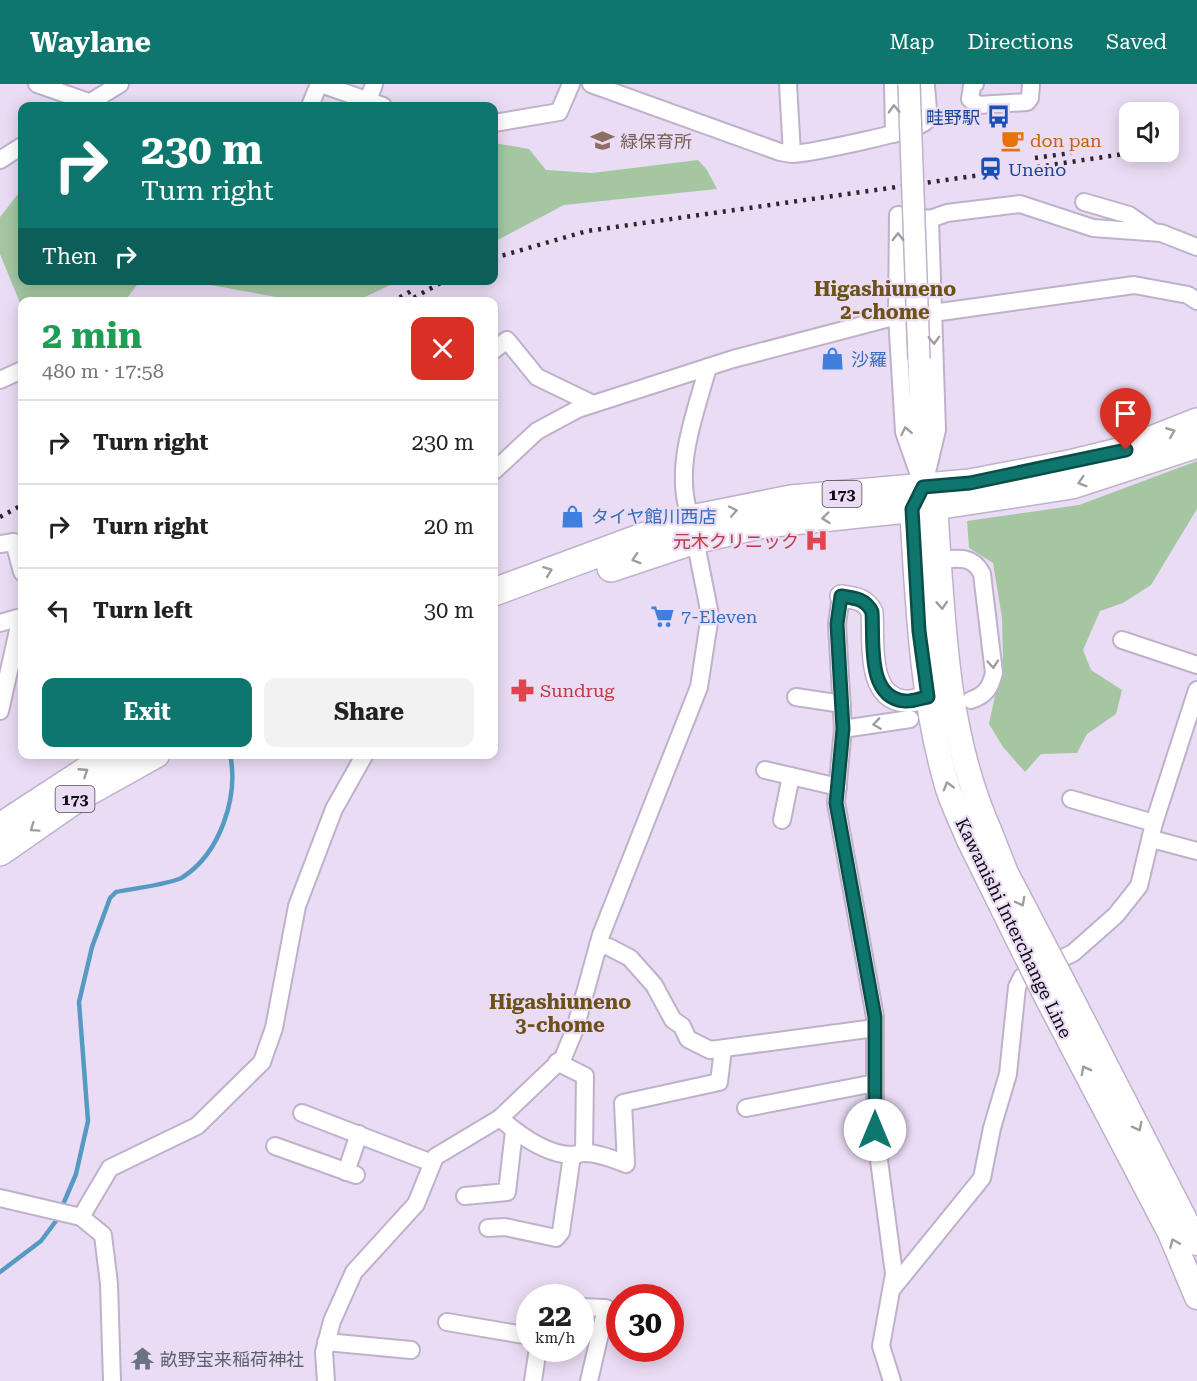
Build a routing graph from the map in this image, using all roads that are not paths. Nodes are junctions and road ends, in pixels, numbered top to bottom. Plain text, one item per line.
1 (37, 84) edge
2 (120, 84) edge
3 (320, 84) edge
4 (374, 84) edge
5 (571, 84) edge
6 (591, 84) edge
7 (788, 84) edge
8 (893, 84) edge
9 (909, 84) edge
10 (926, 84) edge
11 (975, 84) edge
12 (1031, 84) edge
13 (628, 90) edge
14 (83, 102) edge
15 (95, 102) edge
16 (312, 102) edge
17 (370, 102) edge
18 (375, 102) edge
19 (498, 122) edge
20 (894, 134) junction
21 (18, 149) edge
22 (792, 154) junction
23 (0, 160) edge
24 (1084, 202) dead end
25 (930, 219) junction
26 (1153, 232) junction
27 (1197, 247) edge
28 (1197, 301) edge
29 (933, 314) junction
30 (897, 316) junction
31 (498, 347) edge
32 (708, 367) junction
33 (18, 372) edge
34 (0, 380) edge
35 (593, 404) junction
36 (1197, 422) edge
37 (1197, 444) edge
38 (498, 467) edge
39 (923, 501) junction
40 (693, 530) junction
41 (0, 544) edge
42 (18, 557) edge
43 (939, 560) junction
44 (498, 591) edge
45 (841, 596) joint
46 (498, 610) edge
47 (18, 616) edge
48 (0, 623) edge
49 (18, 632) edge
50 (1122, 640) dead end
51 (1197, 665) edge
52 (1197, 690) edge
53 (796, 697) dead end
54 (928, 697) junction
55 (971, 700) dead end
56 (842, 704) junction
57 (0, 711) edge
58 (910, 719) dead end
59 (843, 729) junction
60 (1190, 735) edge
61 (104, 759) edge
62 (147, 759) edge
63 (363, 759) edge
64 (765, 770) dead end
65 (791, 776) junction
66 (838, 787) junction
67 (1071, 799) dead end
68 (782, 820) dead end
69 (0, 827) edge
70 (1153, 831) junction
71 (979, 835) junction
72 (1197, 851) edge
73 (0, 852) edge
74 (598, 945) junction
75 (1054, 987) junction
76 (875, 1028) junction
77 (723, 1049) junction
78 (558, 1062) junction
79 (875, 1083) junction
80 (746, 1108) dead end
81 (302, 1113) dead end
82 (500, 1118) junction
83 (514, 1131) junction
84 (359, 1134) junction
85 (275, 1146) dead end
86 (578, 1154) junction
87 (432, 1163) junction
88 (465, 1196) dead end
89 (0, 1198) edge
90 (81, 1217) junction
91 (488, 1228) dead end
92 (1197, 1243) edge
93 (891, 1290) junction
94 (1197, 1297) edge
95 (594, 1308) edge
96 (447, 1322) dead end
97 (516, 1334) edge
98 (326, 1342) junction
99 (411, 1350) dead end
100 (594, 1360) edge
101 (536, 1362) edge
102 (593, 1362) edge
103 (112, 1381) edge
104 (326, 1381) edge
105 (533, 1381) edge
106 (589, 1381) edge
107 (892, 1381) edge

1 - 14 street
2 - 15 street
3 - 16 street
3 - 17 street
4 - 18 street
5 - 19 street
6 - 13 street
7 - 22 street
20 -> 8 street
9 - 39 street, bridge
10 - 20 street
11 - 12 street
13 - 22 street
20 - 22 street
21 - 23 street
24 - 26 street
25 - 26 street
25 - 29 street
30 -> 25 street
26 - 27 street
28 - 29 street
29 - 30 street
29 -> 39 street
30 - 32 street
39 -> 30 street
31 - 35 street
32 - 35 street
32 - 40 street
33 - 34 street
35 - 38 street
39 -> 36 highway, 173
37 -> 39 highway, 173
39 - 40 highway, 173
39 - 43 main road, Kawanishi Interchange Line
39 - 54 main road, Kawanishi Interchange Line
44 -> 40 highway, 173
40 -> 46 highway, 173
40 - 74 street
41 - 42 street
43 -> 55 street
43 -> 71 main road, Kawanishi Interchange Line
45 - 54 street
45 - 56 street
47 - 48 street
49 - 57 street
50 - 51 street
52 - 60 street
53 - 56 street
71 -> 54 main road, Kawanishi Interchange Line
56 - 59 street
58 -> 59 street
59 - 66 street
60 - 70 street
69 -> 61 highway, 173
62 -> 73 highway, 173
63 - 90 street
64 - 65 street
65 - 66 street
65 - 68 street
66 - 76 street
67 - 70 street
70 - 72 street
70 - 93 street
71 - 75 main road, Kawanishi Interchange Line, bridge
74 - 77 street
74 - 78 street
75 -> 92 main road, Kawanishi Interchange Line
94 -> 75 main road, Kawanishi Interchange Line
76 - 77 street
76 - 79 street
77 - 86 street
78 - 82 street
78 - 86 street
79 - 80 street
79 - 93 street
81 - 84 street
82 - 83 street
82 - 87 street
83 - 86 street
83 - 88 street
84 - 85 street
84 - 87 street
86 - 91 street
87 - 98 street
89 - 90 street
90 - 103 street
93 - 107 street
95 - 100 street
96 - 97 street
98 - 99 street
98 - 104 street
101 - 105 street
102 - 106 street

